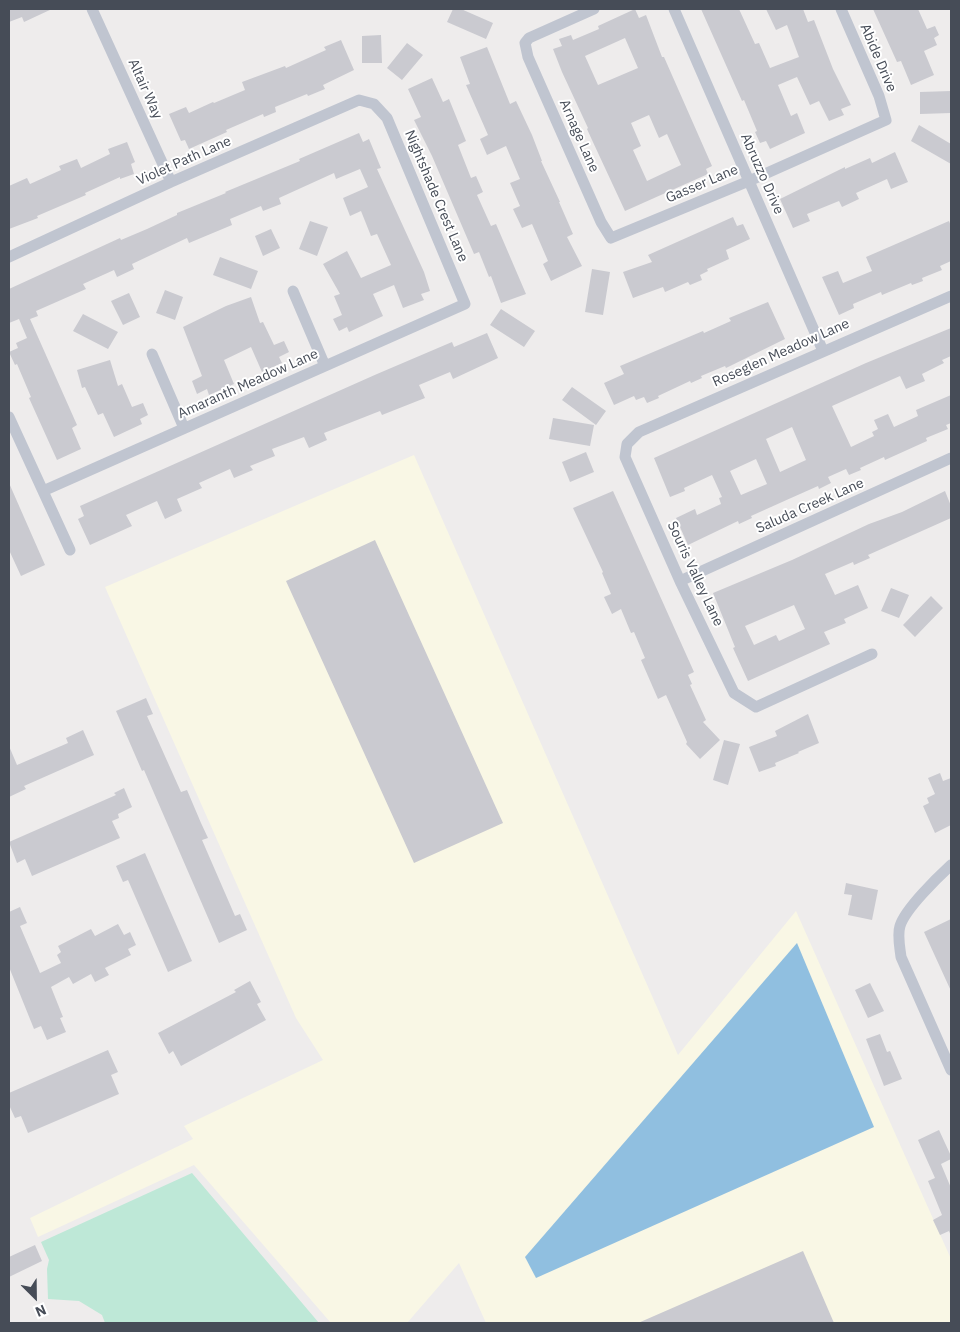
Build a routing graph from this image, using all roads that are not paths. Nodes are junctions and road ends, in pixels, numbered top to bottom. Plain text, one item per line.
1 (92, 9) edge
2 (594, 9) edge
3 (674, 9) edge
4 (842, 9) edge
5 (374, 104) joint
6 (886, 120) joint
7 (749, 181) junction
8 (171, 182) junction
9 (611, 238) joint
10 (9, 257) edge
11 (293, 291) dead end
12 (951, 296) edge
13 (465, 304) joint
14 (823, 351) junction
15 (152, 354) dead end
16 (325, 366) junction
17 (9, 417) edge
18 (184, 428) junction
19 (627, 444) joint
20 (951, 458) edge
21 (44, 491) junction
22 (70, 550) dead end
23 (680, 580) junction
24 (872, 654) dead end
25 (951, 865) edge
26 (951, 1070) edge

1 - 8 street, Altair Way
2 - 9 street, Arnage Lane
3 - 7 street, Abruzzo Drive
4 - 6 street, Abide Drive
5 - 8 street, Violet Path Lane
5 - 13 street, Nightshade Crest Lane
6 - 7 street, Gasser Lane
7 - 9 street, Gasser Lane
7 - 14 street, Abruzzo Drive
8 - 10 street, Violet Path Lane
11 - 16 street
12 - 14 street, Roseglen Meadow Lane
13 - 16 street, Amaranth Meadow Lane
14 - 19 street, Roseglen Meadow Lane
15 - 18 street
16 - 18 street, Amaranth Meadow Lane
17 - 21 street
18 - 21 street, Amaranth Meadow Lane
19 - 23 street, Souris Valley Lane
20 - 23 street, Saluda Creek Lane
21 - 22 street
23 - 24 street, Souris Valley Lane
25 - 26 street

